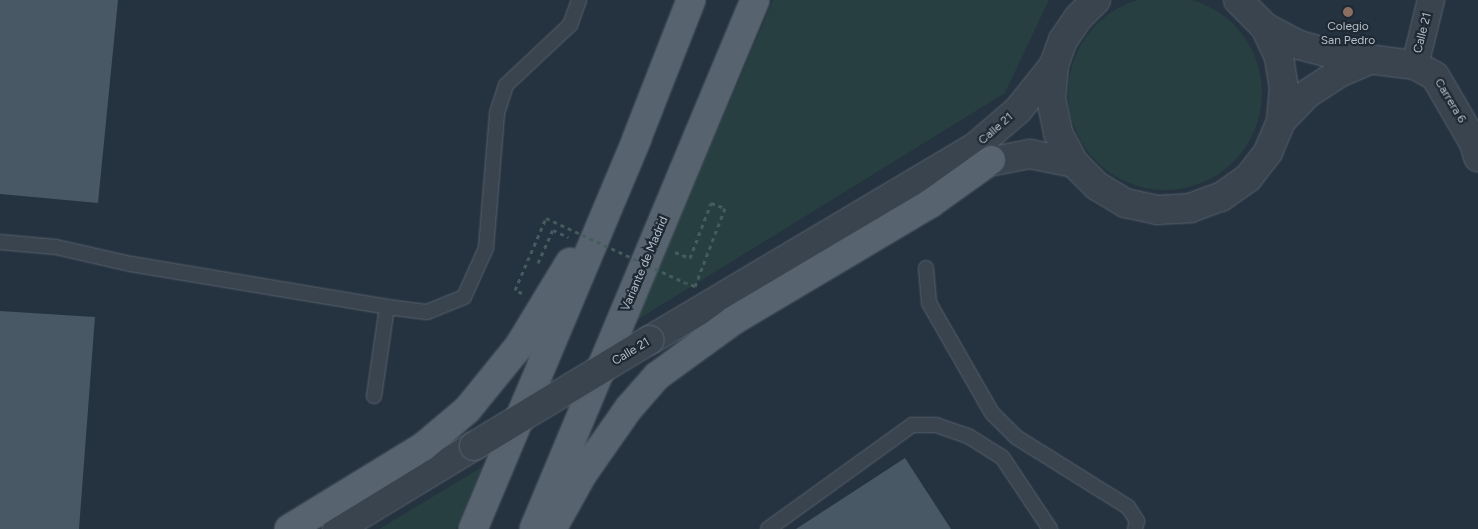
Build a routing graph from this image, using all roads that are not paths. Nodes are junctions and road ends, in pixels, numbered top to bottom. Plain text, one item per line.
1 (579, 0) edge
2 (691, 0) edge
3 (755, 0) edge
4 (1096, 0) edge
5 (1238, 0) edge
6 (1431, 0) edge
7 (1264, 27) junction
8 (1374, 58) junction
9 (1054, 65) junction
10 (1415, 65) junction
11 (1281, 121) junction
12 (637, 138) junction
13 (1478, 157) edge
14 (991, 160) junction
15 (1074, 163) junction
16 (925, 176) junction
17 (0, 242) edge
18 (926, 268) dead end
19 (387, 307) junction
20 (374, 396) dead end
21 (1016, 437) junction
22 (1002, 457) junction
23 (289, 529) edge
24 (337, 529) edge
25 (473, 529) edge
26 (534, 529) edge
27 (552, 529) edge
28 (768, 529) edge
29 (1050, 529) edge
30 (1135, 529) edge

1 - 19 lane
2 - 12 main road
3 - 26 main road, Variante de Madrid
4 - 9 street
5 - 7 street
6 - 10 street, Calle 21
7 - 8 street, Carrera 6
7 - 11 street
8 - 10 street, Carrera 6
8 - 11 street
9 - 15 street
9 - 16 street, Calle 21
10 - 13 street, Carrera 6
11 - 15 street
12 - 23 main road
12 - 25 main road
14 - 15 street, Calle 21
14 - 16 street, Calle 21
14 - 27 main road
16 - 24 street, Calle 21, bridge
17 - 19 lane
18 - 21 lane
19 - 20 lane
21 - 22 lane
21 - 30 lane
22 - 28 lane
22 - 29 lane

